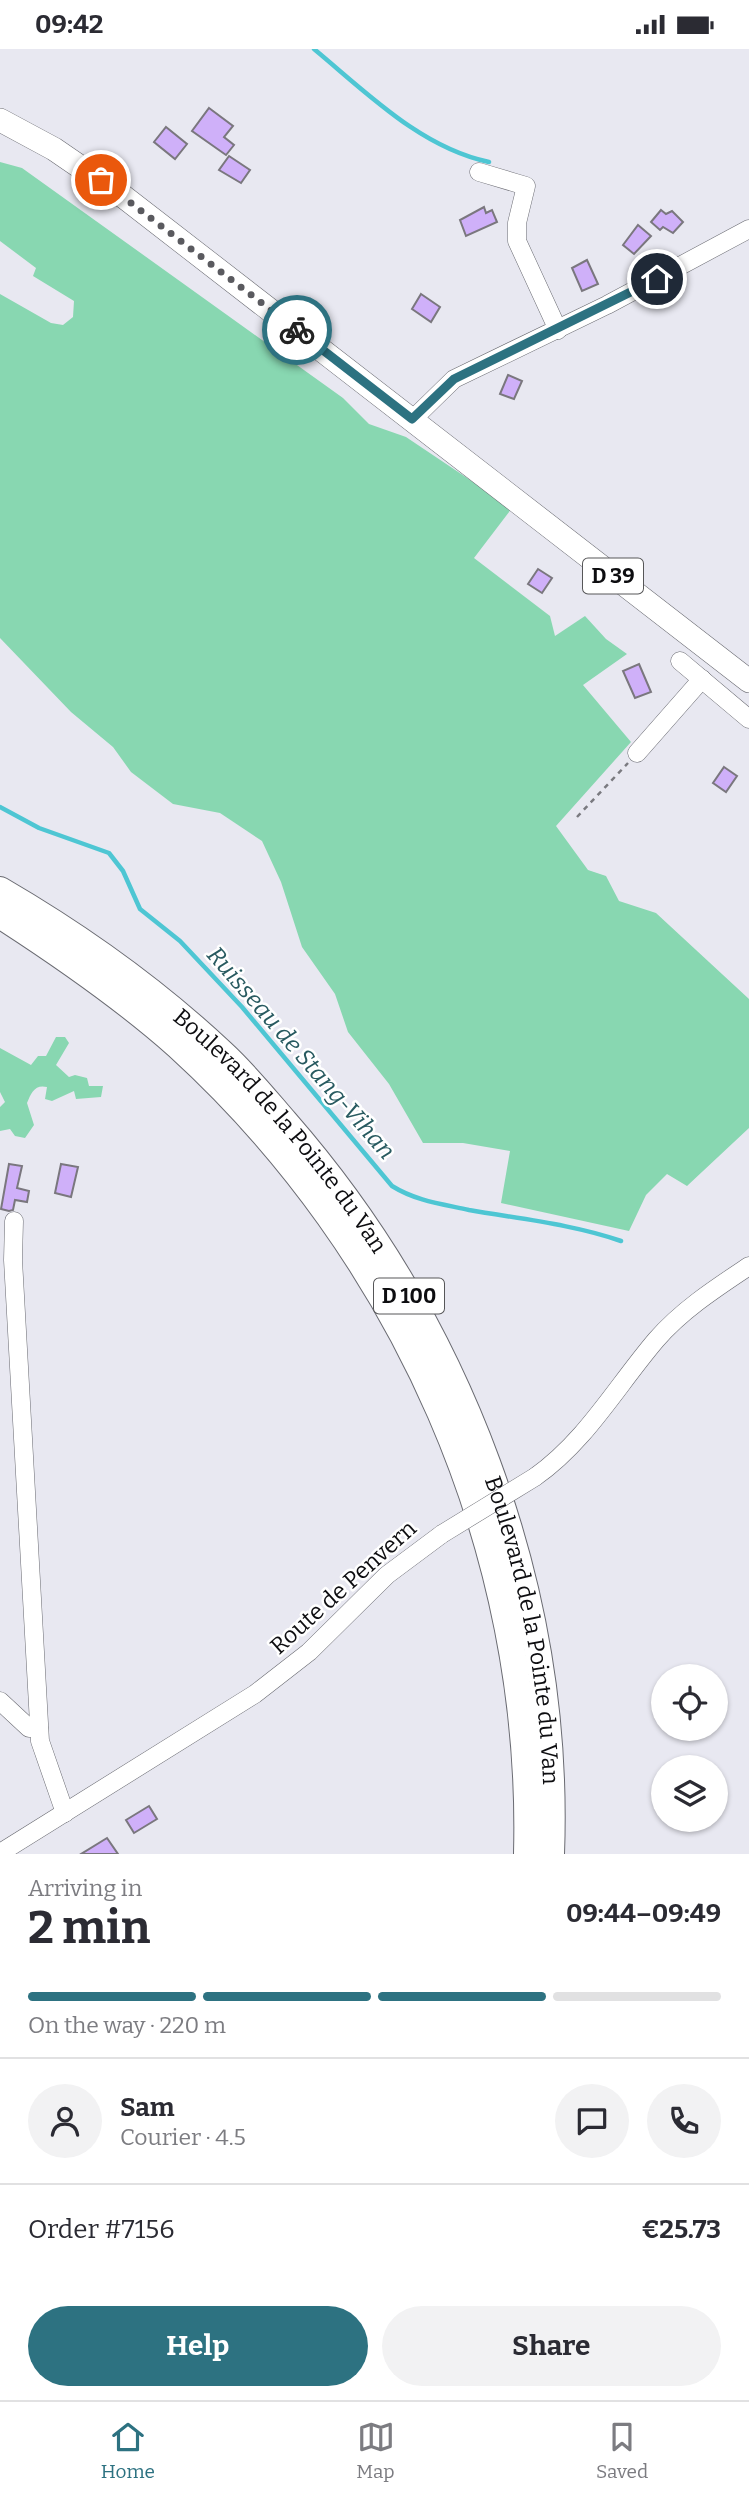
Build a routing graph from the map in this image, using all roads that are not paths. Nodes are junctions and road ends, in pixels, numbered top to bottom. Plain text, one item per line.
1 (0, 120) edge
2 (480, 171) dead end
3 (749, 229) edge
4 (558, 330) junction
5 (412, 419) junction
6 (480, 470) junction
7 (680, 661) dead end
8 (749, 662) edge
9 (702, 679) junction
10 (749, 681) edge
11 (749, 719) edge
12 (637, 753) road end
13 (0, 890) edge
14 (0, 915) edge
15 (14, 1221) dead end
16 (749, 1266) edge
17 (0, 1701) edge
18 (39, 1728) junction
19 (65, 1813) junction
20 (0, 1853) edge
21 (527, 1854) edge
22 (551, 1854) edge

1 - 5 main road, D 39
2 - 4 street
3 - 4 street
4 - 5 street
5 - 6 main road, D 39
6 - 8 main road, D 39
6 - 10 main road, D 39
7 - 9 street
9 - 11 street
9 - 12 street
13 - 22 highway, Boulevard de la Pointe du Van / D 100
14 - 21 highway, Boulevard de la Pointe du Van / D 100
15 - 18 street
16 - 19 street, Route de Penvern, bridge
17 - 18 street
18 - 19 street
19 - 20 street, Route de Penvern

